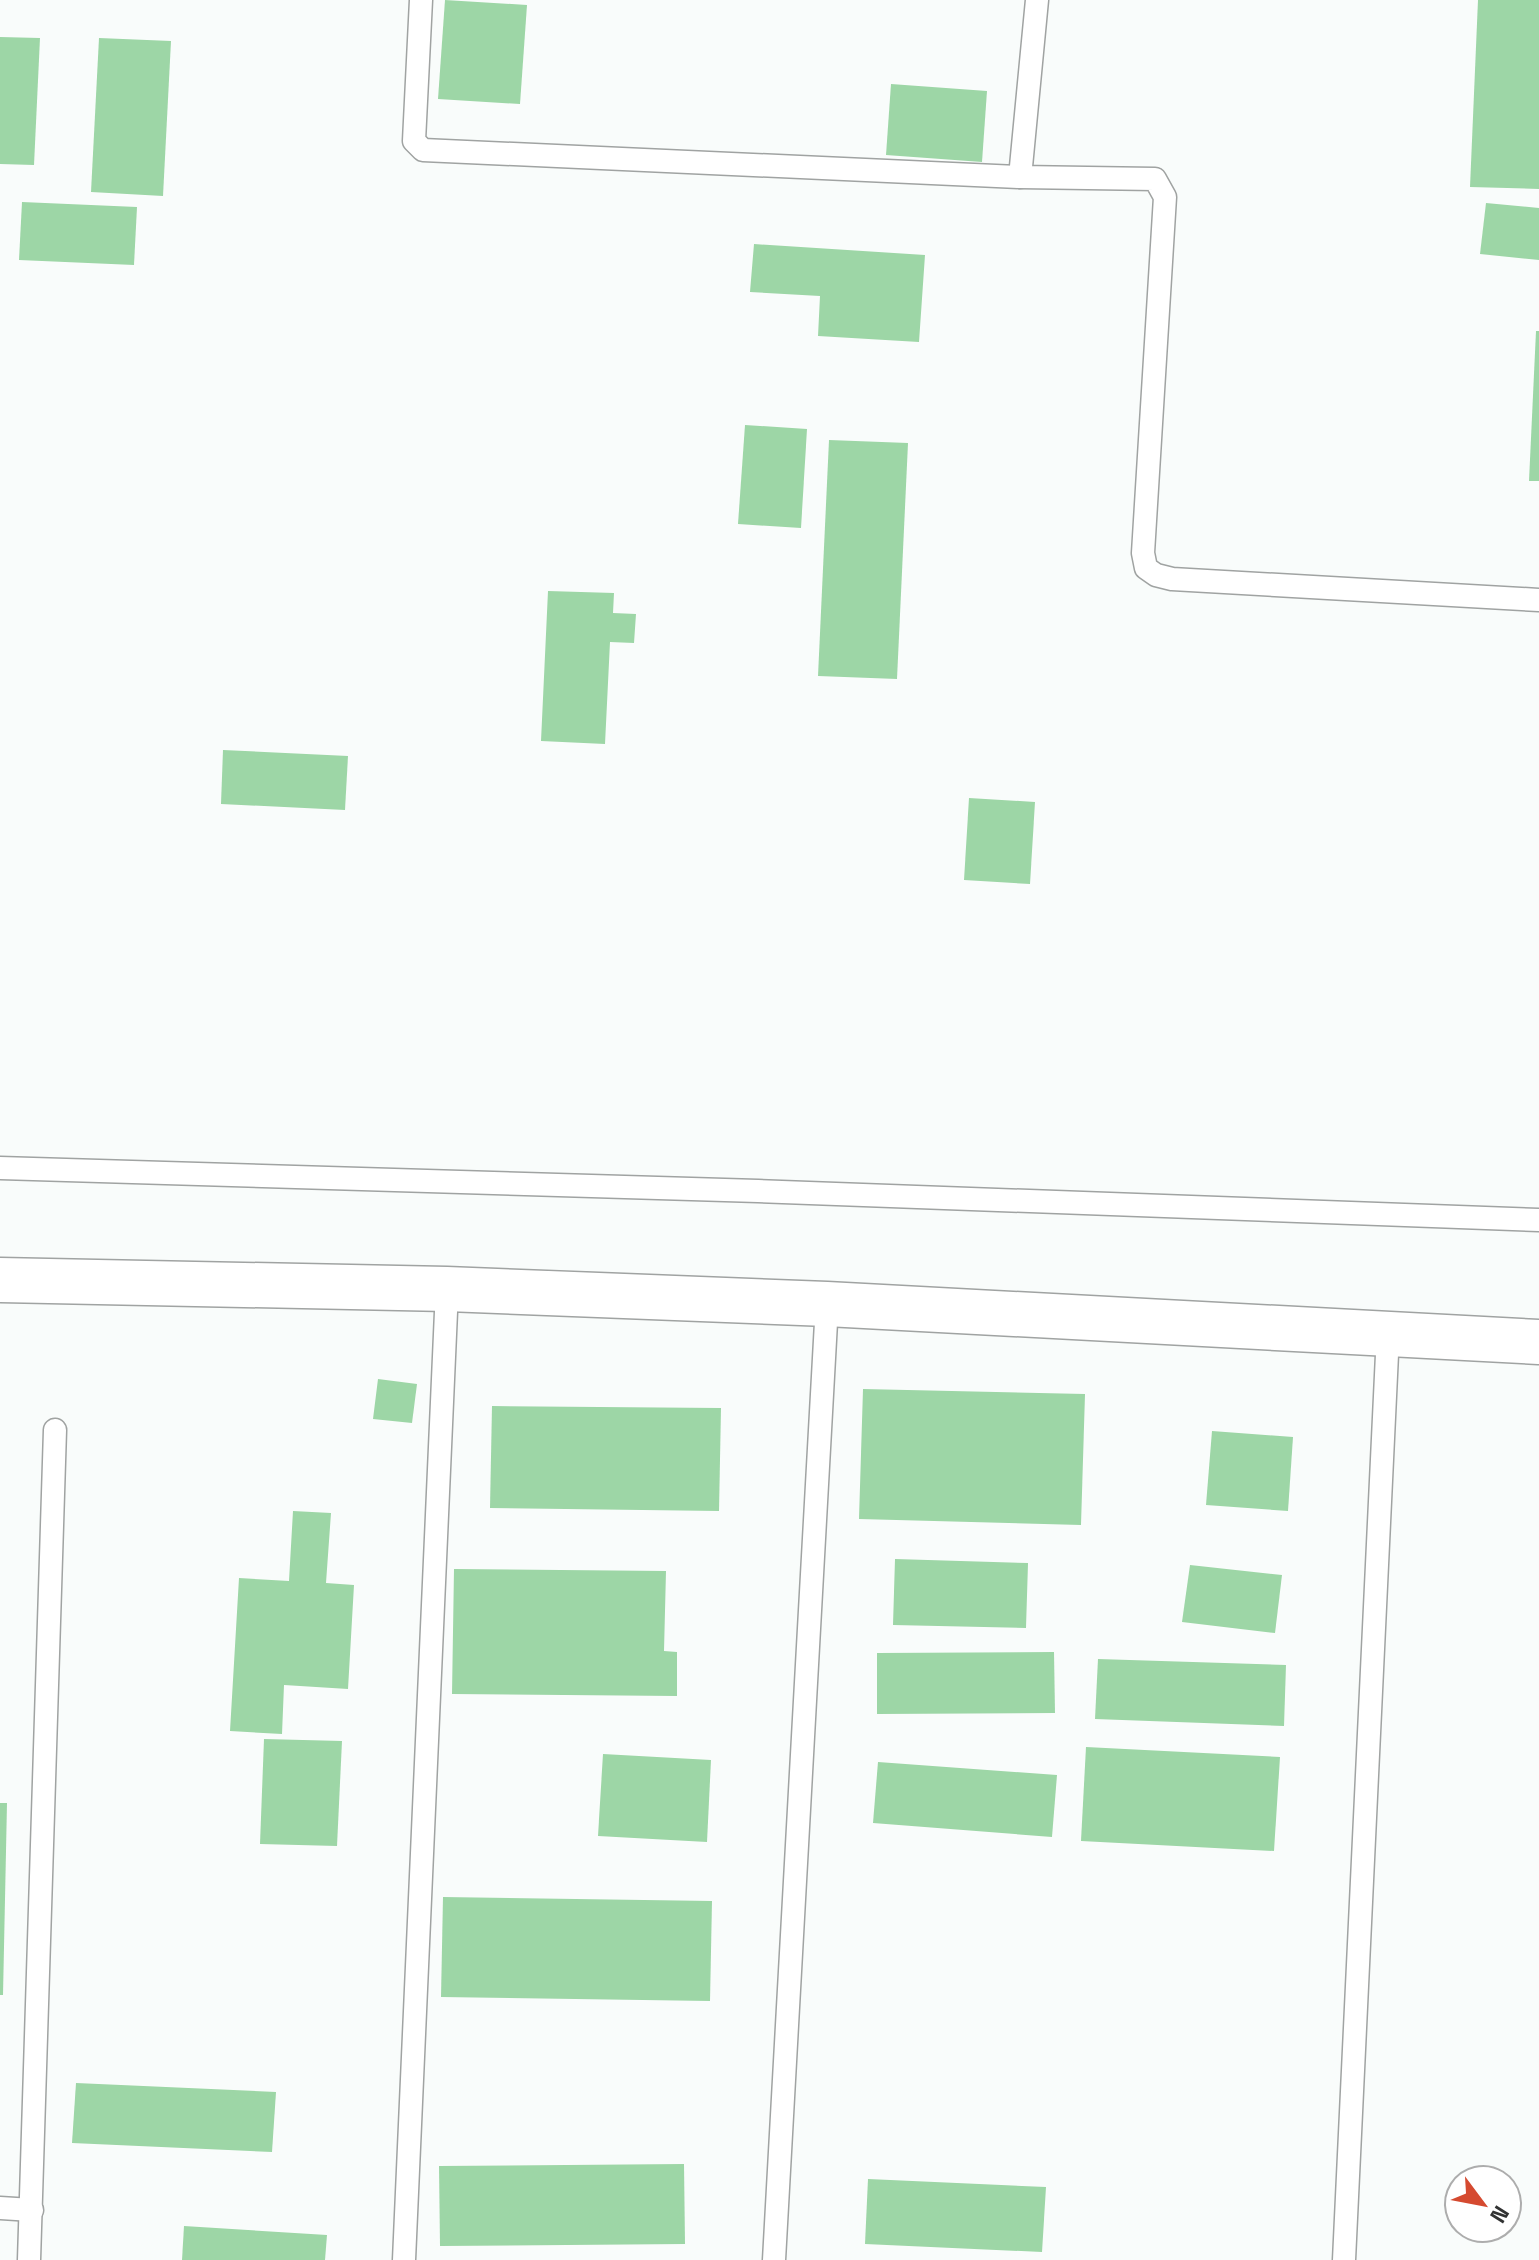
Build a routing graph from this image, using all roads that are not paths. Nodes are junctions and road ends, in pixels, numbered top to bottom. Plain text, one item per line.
1 (421, 0) edge
2 (1037, 0) edge
3 (1020, 177) junction
4 (1539, 600) edge
5 (0, 1168) edge
6 (1539, 1220) edge
7 (0, 1280) edge
8 (447, 1289) junction
9 (827, 1304) junction
10 (1388, 1333) junction
11 (1539, 1342) edge
12 (55, 1430) dead end
13 (0, 2208) edge
14 (32, 2210) junction
15 (29, 2260) edge
16 (404, 2260) edge
17 (774, 2260) edge
18 (1344, 2260) edge

1 - 3 lane
2 - 3 lane
3 - 4 lane
5 - 6 lane
7 - 8 main road
8 - 9 main road
8 - 16 lane
9 - 10 main road
9 - 17 lane
10 - 11 main road
10 - 18 lane
12 - 14 lane
13 - 14 lane
14 - 15 lane

